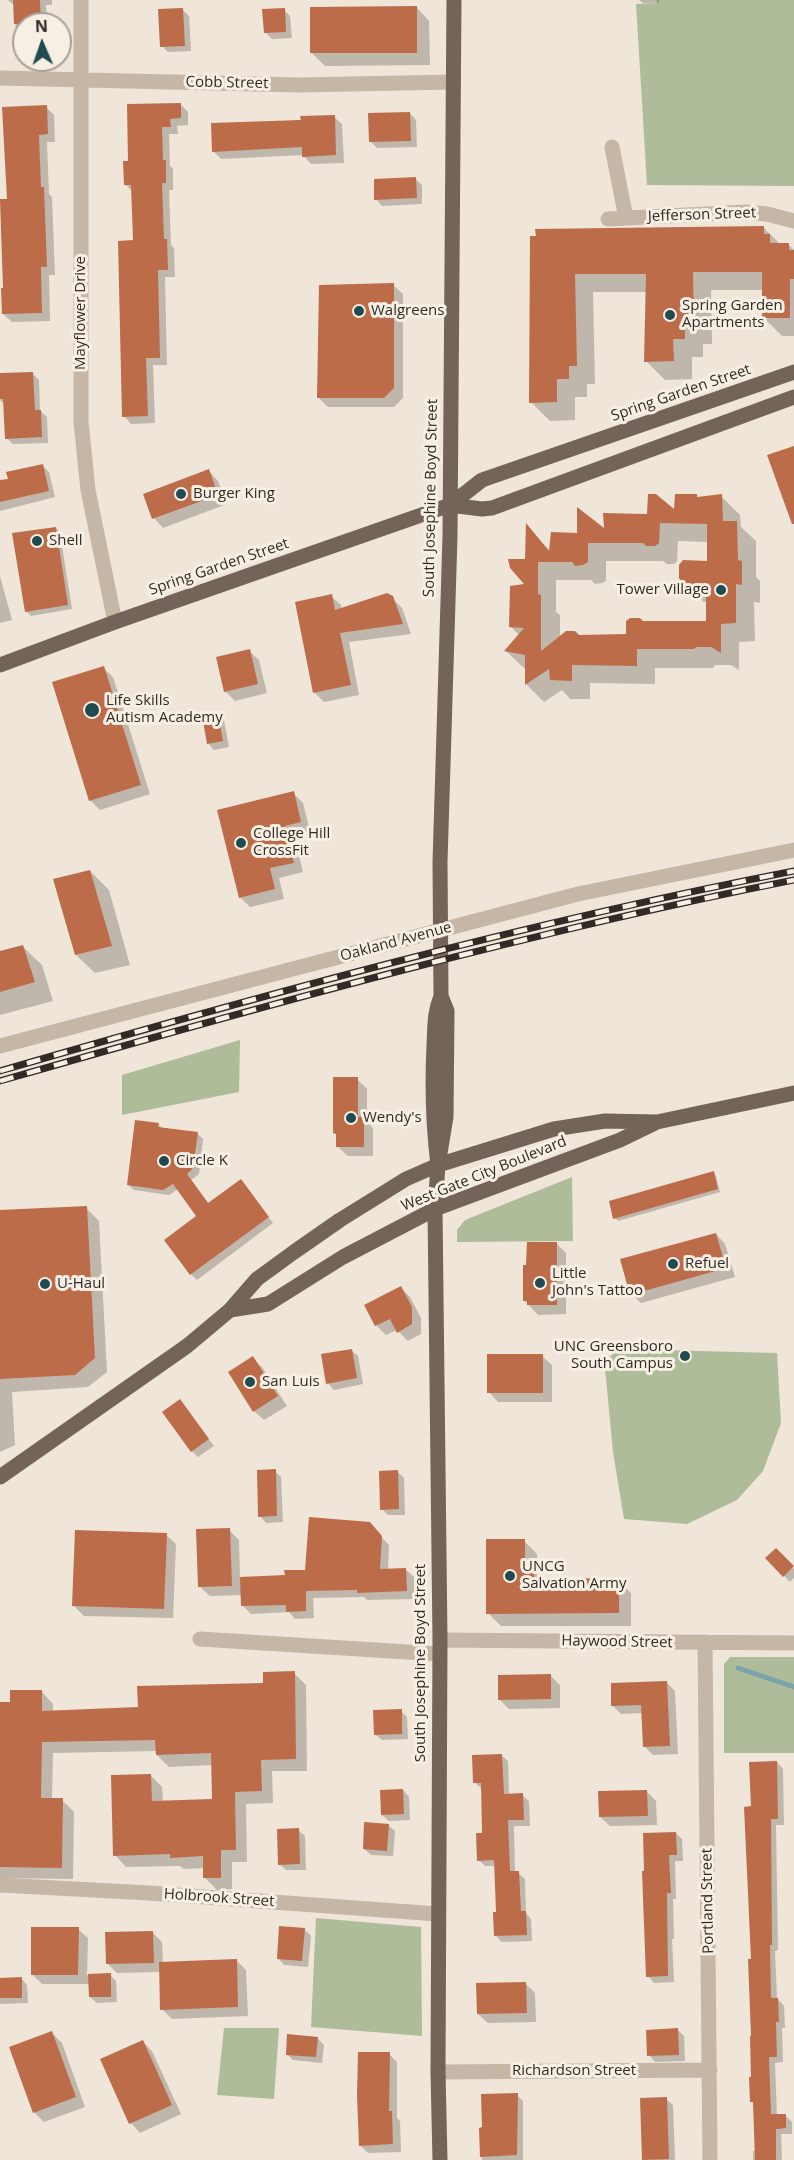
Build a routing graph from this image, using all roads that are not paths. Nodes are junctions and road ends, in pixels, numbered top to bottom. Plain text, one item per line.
1 (81, 0) edge
2 (454, 0) edge
3 (0, 78) edge
4 (81, 80) junction
5 (453, 82) junction
6 (612, 147) dead end
7 (626, 218) junction
8 (608, 219) dead end
9 (794, 221) edge
10 (794, 372) edge
11 (794, 397) edge
12 (450, 505) junction
13 (116, 622) junction
14 (0, 665) edge
15 (794, 850) edge
16 (441, 930) junction
17 (0, 1046) edge
18 (794, 1093) edge
19 (657, 1122) junction
20 (438, 1165) junction
21 (435, 1209) junction
22 (230, 1310) junction
23 (0, 1477) edge
24 (200, 1639) dead end
25 (705, 1642) junction
26 (794, 1642) edge
27 (439, 1647) junction
28 (0, 1885) edge
29 (438, 1914) junction
30 (710, 2070) junction
31 (438, 2072) junction
32 (440, 2160) edge
33 (710, 2160) edge

1 - 4 street, Mayflower Drive
2 - 5 main road, South Josephine Boyd Street
3 - 4 street, Cobb Street
4 - 5 street, Cobb Street
4 - 13 street, Mayflower Drive
5 - 12 main road, South Josephine Boyd Street
6 - 7 street
7 - 8 street, Jefferson Street
7 - 9 street, Jefferson Street
10 - 12 main road, Spring Garden Street
11 - 12 main road, Spring Garden Street
12 - 13 main road, Spring Garden Street
12 - 16 main road, South Josephine Boyd Street
13 - 14 main road, Spring Garden Street
15 - 16 street, Oakland Avenue
16 - 17 street, Oakland Avenue
16 - 20 main road, South Josephine Boyd Street
18 - 19 main road, West Gate City Boulevard
19 - 20 main road, West Gate City Boulevard
19 - 21 main road, West Gate City Boulevard
20 - 21 main road, South Josephine Boyd Street
20 - 22 main road, West Gate City Boulevard
21 - 22 main road, West Gate City Boulevard
21 - 27 main road, South Josephine Boyd Street
22 - 23 main road, West Gate City Boulevard
24 - 27 street, Haywood Street
25 - 26 street, Haywood Street
25 - 27 street, Haywood Street
25 - 30 street, Portland Street
27 - 29 main road, South Josephine Boyd Street
28 - 29 street, Holbrook Street
29 - 31 main road, South Josephine Boyd Street
30 - 31 street, Richardson Street
30 - 33 street, Portland Street
31 - 32 main road, South Josephine Boyd Street

